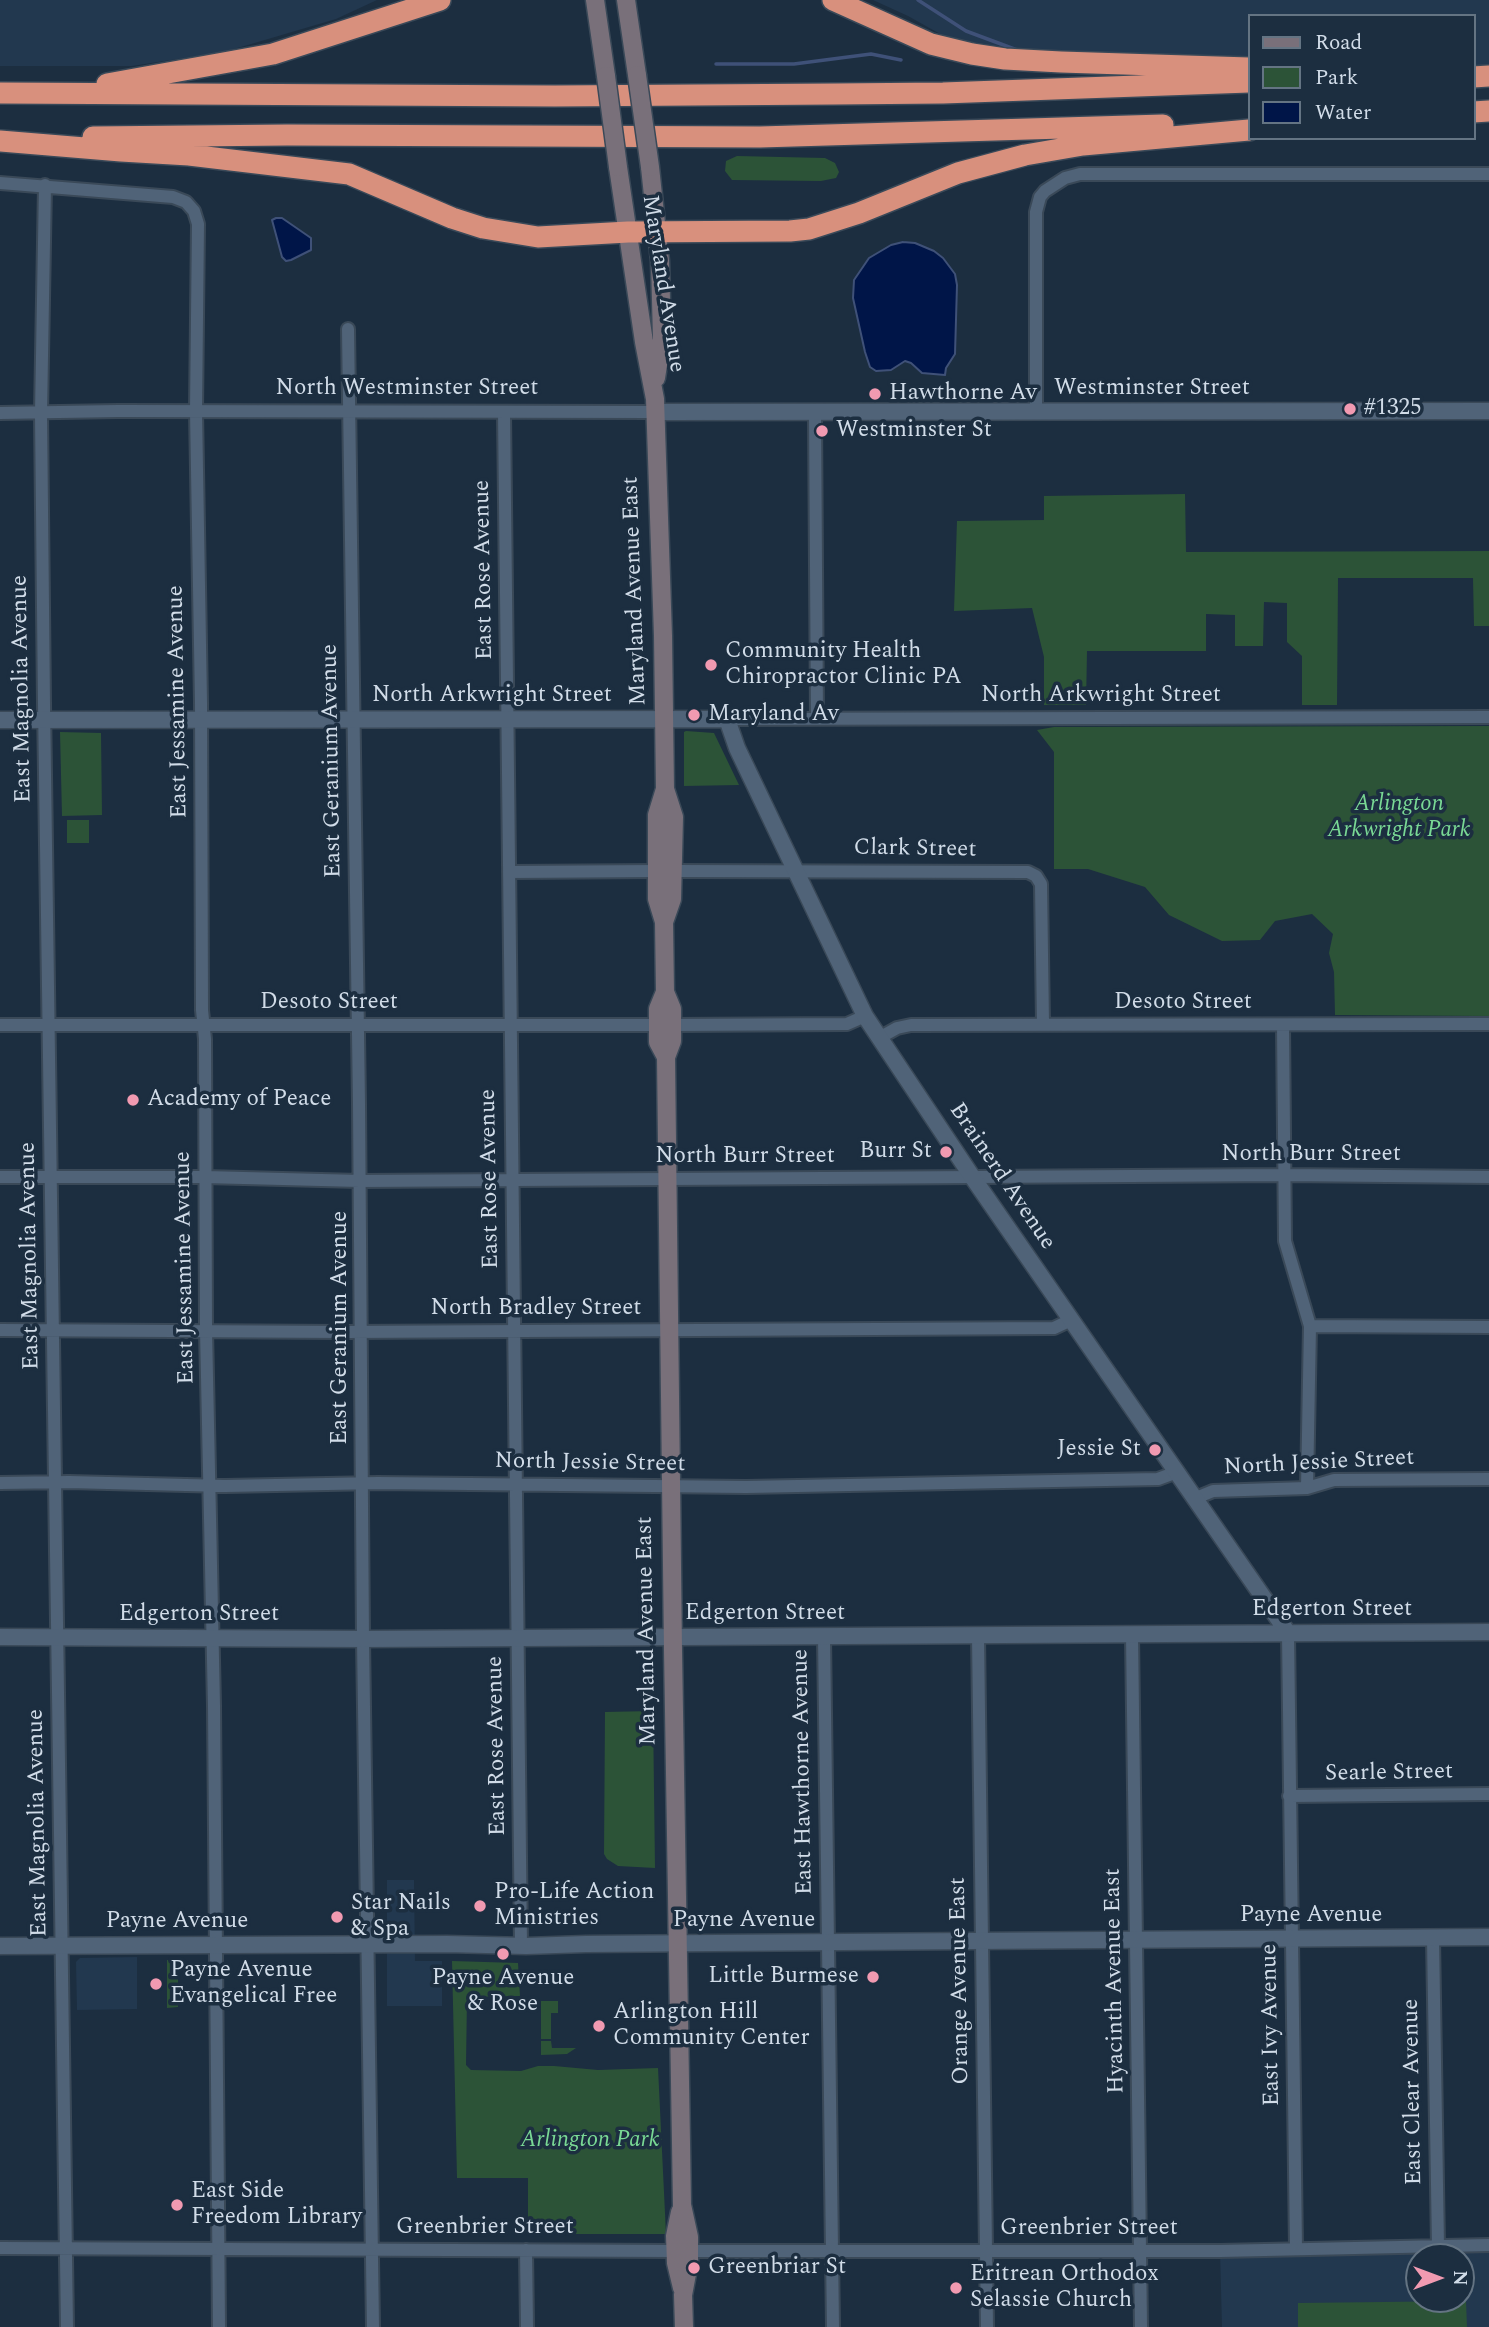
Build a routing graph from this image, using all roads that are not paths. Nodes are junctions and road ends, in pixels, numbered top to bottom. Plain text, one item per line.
1 (440, 0) edge
2 (595, 0) edge
3 (626, 0) edge
4 (833, 0) edge
5 (1248, 68) edge
6 (1248, 82) edge
7 (0, 93) edge
8 (33, 94) junction
9 (1248, 122) edge
10 (1248, 131) edge
11 (0, 139) edge
12 (1489, 174) edge
13 (0, 183) edge
14 (45, 185) junction
15 (628, 232) junction
16 (658, 232) junction
17 (348, 329) dead end
18 (655, 392) junction
19 (195, 411) junction
20 (349, 411) junction
21 (1489, 411) edge
22 (504, 412) junction
23 (656, 412) junction
24 (1036, 412) junction
25 (0, 413) edge
26 (41, 413) junction
27 (815, 414) junction
28 (508, 718) junction
29 (664, 718) junction
30 (1489, 718) edge
31 (45, 719) junction
32 (200, 719) junction
33 (354, 719) junction
34 (727, 719) junction
35 (817, 719) junction
36 (0, 720) edge
37 (794, 870) junction
38 (665, 871) junction
39 (509, 872) junction
40 (865, 1016) junction
41 (357, 1024) junction
42 (1043, 1024) junction
43 (1489, 1024) edge
44 (0, 1025) edge
45 (50, 1025) junction
46 (203, 1025) junction
47 (510, 1025) junction
48 (665, 1025) junction
49 (1283, 1025) junction
50 (879, 1038) junction
51 (1285, 1175) junction
52 (0, 1177) edge
53 (51, 1177) junction
54 (205, 1177) junction
55 (1489, 1177) edge
56 (512, 1178) junction
57 (668, 1178) junction
58 (973, 1178) junction
59 (360, 1181) junction
60 (1071, 1320) junction
61 (1310, 1326) junction
62 (1489, 1327) edge
63 (0, 1329) edge
64 (670, 1329) junction
65 (53, 1330) junction
66 (206, 1330) junction
67 (362, 1331) junction
68 (514, 1331) junction
69 (1178, 1472) junction
70 (1489, 1479) edge
71 (0, 1483) edge
72 (55, 1483) junction
73 (363, 1484) junction
74 (516, 1484) junction
75 (210, 1486) junction
76 (671, 1487) junction
77 (1307, 1488) junction
78 (1196, 1497) junction
79 (1489, 1632) edge
80 (1288, 1633) junction
81 (1132, 1634) junction
82 (978, 1635) junction
83 (824, 1636) junction
84 (0, 1637) edge
85 (57, 1637) junction
86 (518, 1637) junction
87 (673, 1637) junction
88 (212, 1638) junction
89 (363, 1639) junction
90 (1489, 1794) edge
91 (1290, 1796) junction
92 (1489, 1937) edge
93 (1433, 1938) junction
94 (1292, 1939) junction
95 (1136, 1941) junction
96 (981, 1942) junction
97 (368, 1944) junction
98 (677, 1944) junction
99 (827, 1944) junction
100 (62, 1945) junction
101 (214, 1945) junction
102 (0, 1946) edge
103 (522, 1946) junction
104 (1438, 2243) edge
105 (1405, 2247) edge
106 (0, 2248) edge
107 (66, 2248) junction
108 (217, 2248) junction
109 (371, 2248) junction
110 (832, 2249) junction
111 (987, 2249) junction
112 (1296, 2249) junction
113 (526, 2250) junction
114 (682, 2251) junction
115 (1141, 2251) junction
116 (67, 2327) edge
117 (219, 2327) edge
118 (373, 2327) edge
119 (527, 2327) edge
120 (684, 2327) edge
121 (832, 2327) edge
122 (988, 2327) edge
123 (1141, 2327) edge

1 - 8 highway
2 - 15 main road, Maryland Avenue, bridge
3 - 16 main road, Maryland Avenue, bridge
4 - 5 highway
6 - 8 highway
7 - 8 highway
9 - 11 highway
10 - 16 highway
11 - 15 highway
12 - 24 street
13 - 14 street
14 - 19 street, East Jessamine Avenue
14 - 26 street, East Magnolia Avenue
15 - 16 highway
15 - 18 main road, Maryland Avenue
16 - 18 main road, Maryland Avenue
17 - 20 street, East Geranium Avenue
18 - 23 main road, Maryland Avenue East
19 - 20 street, North Westminster Street
19 - 26 street, North Westminster Street
19 - 32 street, East Jessamine Avenue
20 - 22 street, North Westminster Street
20 - 33 street, East Geranium Avenue
21 - 24 street, Westminster Street
22 - 23 street, North Westminster Street
22 - 28 street, East Rose Avenue
23 - 27 street, North Westminster Street
23 - 29 main road, Maryland Avenue East
24 - 27 street, Westminster Street
25 - 26 street, North Westminster Street
26 - 31 street, East Magnolia Avenue
27 - 35 street
28 - 29 street, North Arkwright Street
28 - 33 street, North Arkwright Street
28 - 39 street, East Rose Avenue
29 - 34 street, North Arkwright Street
29 - 38 main road, Maryland Avenue East
30 - 35 street, North Arkwright Street
31 - 32 street, North Arkwright Street
31 - 36 street, North Arkwright Street
31 - 45 street, East Magnolia Avenue
32 - 33 street, North Arkwright Street
32 - 46 street, East Jessamine Avenue
33 - 41 street, East Geranium Avenue
34 - 35 street, North Arkwright Street
34 - 37 street, Brainerd Avenue
37 - 38 street, Clark Street
37 - 40 street, Brainerd Avenue
37 - 42 street, Clark Street
38 - 39 street, Clark Street
38 - 48 main road, Maryland Avenue East
39 - 47 street, East Rose Avenue
40 - 48 street, Desoto Street
40 - 50 street, Brainerd Avenue
41 - 46 street, Desoto Street
41 - 47 street, Desoto Street
41 - 59 street, East Geranium Avenue
42 - 49 street, Desoto Street
42 - 50 street, Desoto Street
43 - 49 street, Desoto Street
44 - 45 street, Desoto Street
45 - 46 street, Desoto Street
45 - 53 street, East Magnolia Avenue
46 - 54 street, East Jessamine Avenue
47 - 48 street, Desoto Street
47 - 56 street, East Rose Avenue
48 - 57 main road, Maryland Avenue East
49 - 51 street
50 - 58 street, Brainerd Avenue
51 - 55 street, North Burr Street
51 - 58 street, North Burr Street
51 - 61 street
52 - 53 street, North Burr Street
53 - 54 street, North Burr Street
53 - 65 street, East Magnolia Avenue
54 - 59 street, North Burr Street
54 - 66 street, East Jessamine Avenue
56 - 57 street, North Burr Street
56 - 59 street, North Burr Street
56 - 68 street, East Rose Avenue
57 - 58 street, North Burr Street
57 - 64 main road, Maryland Avenue East
58 - 60 street, Brainerd Avenue
59 - 67 street, East Geranium Avenue
60 - 64 street, North Bradley Street
60 - 69 street, Brainerd Avenue
61 - 62 street
61 - 77 street
63 - 65 street, North Bradley Street
64 - 68 street, North Bradley Street
64 - 76 main road, Maryland Avenue East
65 - 66 street, North Bradley Street
65 - 72 street, East Magnolia Avenue
66 - 67 street, North Bradley Street
66 - 75 street, East Jessamine Avenue
67 - 68 street, North Bradley Street
67 - 73 street, East Geranium Avenue
68 - 74 street, East Rose Avenue
69 - 76 street, North Jessie Street
69 - 78 street, Brainerd Avenue
70 - 77 street, North Jessie Street
71 - 72 street, North Jessie Street
72 - 75 street, North Jessie Street
72 - 85 street, East Magnolia Avenue
73 - 74 street, North Jessie Street
73 - 75 street, North Jessie Street
73 - 89 street, East Geranium Avenue
74 - 76 street, North Jessie Street
74 - 86 street, East Rose Avenue
75 - 88 street, East Jessamine Avenue
76 - 87 main road, Maryland Avenue East
77 - 78 street, North Jessie Street
78 - 80 street, Brainerd Avenue
79 - 80 street, Edgerton Street
80 - 81 street, Edgerton Street
80 - 91 street, East Ivy Avenue
81 - 82 street, Edgerton Street
81 - 95 street, Hyacinth Avenue East
82 - 83 street, Edgerton Street
82 - 96 street, Orange Avenue East
83 - 87 street, Edgerton Street
83 - 99 street, East Hawthorne Avenue
84 - 85 street, Edgerton Street
85 - 88 street, Edgerton Street
85 - 100 street, East Magnolia Avenue
86 - 87 street, Edgerton Street
86 - 89 street, Edgerton Street
86 - 103 street, East Rose Avenue
87 - 98 main road, Maryland Avenue East
88 - 89 street, Edgerton Street
88 - 101 street, East Jessamine Avenue
89 - 97 street, East Geranium Avenue
90 - 91 street, Searle Street
91 - 94 street, East Ivy Avenue
92 - 93 street, Payne Avenue
93 - 94 street, Payne Avenue
93 - 104 street, East Clear Avenue
94 - 95 street, Payne Avenue
94 - 112 street, East Ivy Avenue
95 - 96 street, Payne Avenue
95 - 115 street, Hyacinth Avenue East
96 - 99 street, Payne Avenue
96 - 111 street, Orange Avenue East
97 - 101 street, Payne Avenue
97 - 103 street, Payne Avenue
97 - 109 street, East Geranium Avenue
98 - 99 street, Payne Avenue
98 - 103 street, Payne Avenue
98 - 114 main road, Maryland Avenue East
99 - 110 street, East Hawthorne Avenue
100 - 101 street, Payne Avenue
100 - 102 street, Payne Avenue
100 - 107 street, East Magnolia Avenue
101 - 108 street, East Jessamine Avenue
105 - 112 street, Greenbrier Street
106 - 107 street, Greenbrier Street
107 - 108 street, Greenbrier Street
107 - 116 street, East Magnolia Avenue
108 - 109 street, Greenbrier Street
108 - 117 street, East Jessamine Avenue
109 - 113 street, Greenbrier Street
109 - 118 street, East Geranium Avenue
110 - 111 street, Greenbrier Street
110 - 114 street, Greenbrier Street
110 - 121 street, East Hawthorne Avenue
111 - 115 street, Greenbrier Street
111 - 122 street, Orange Avenue East
112 - 115 street, Greenbrier Street
113 - 114 street, Greenbrier Street
113 - 119 street
114 - 120 main road, Maryland Avenue East
115 - 123 street, Hyacinth Avenue East

